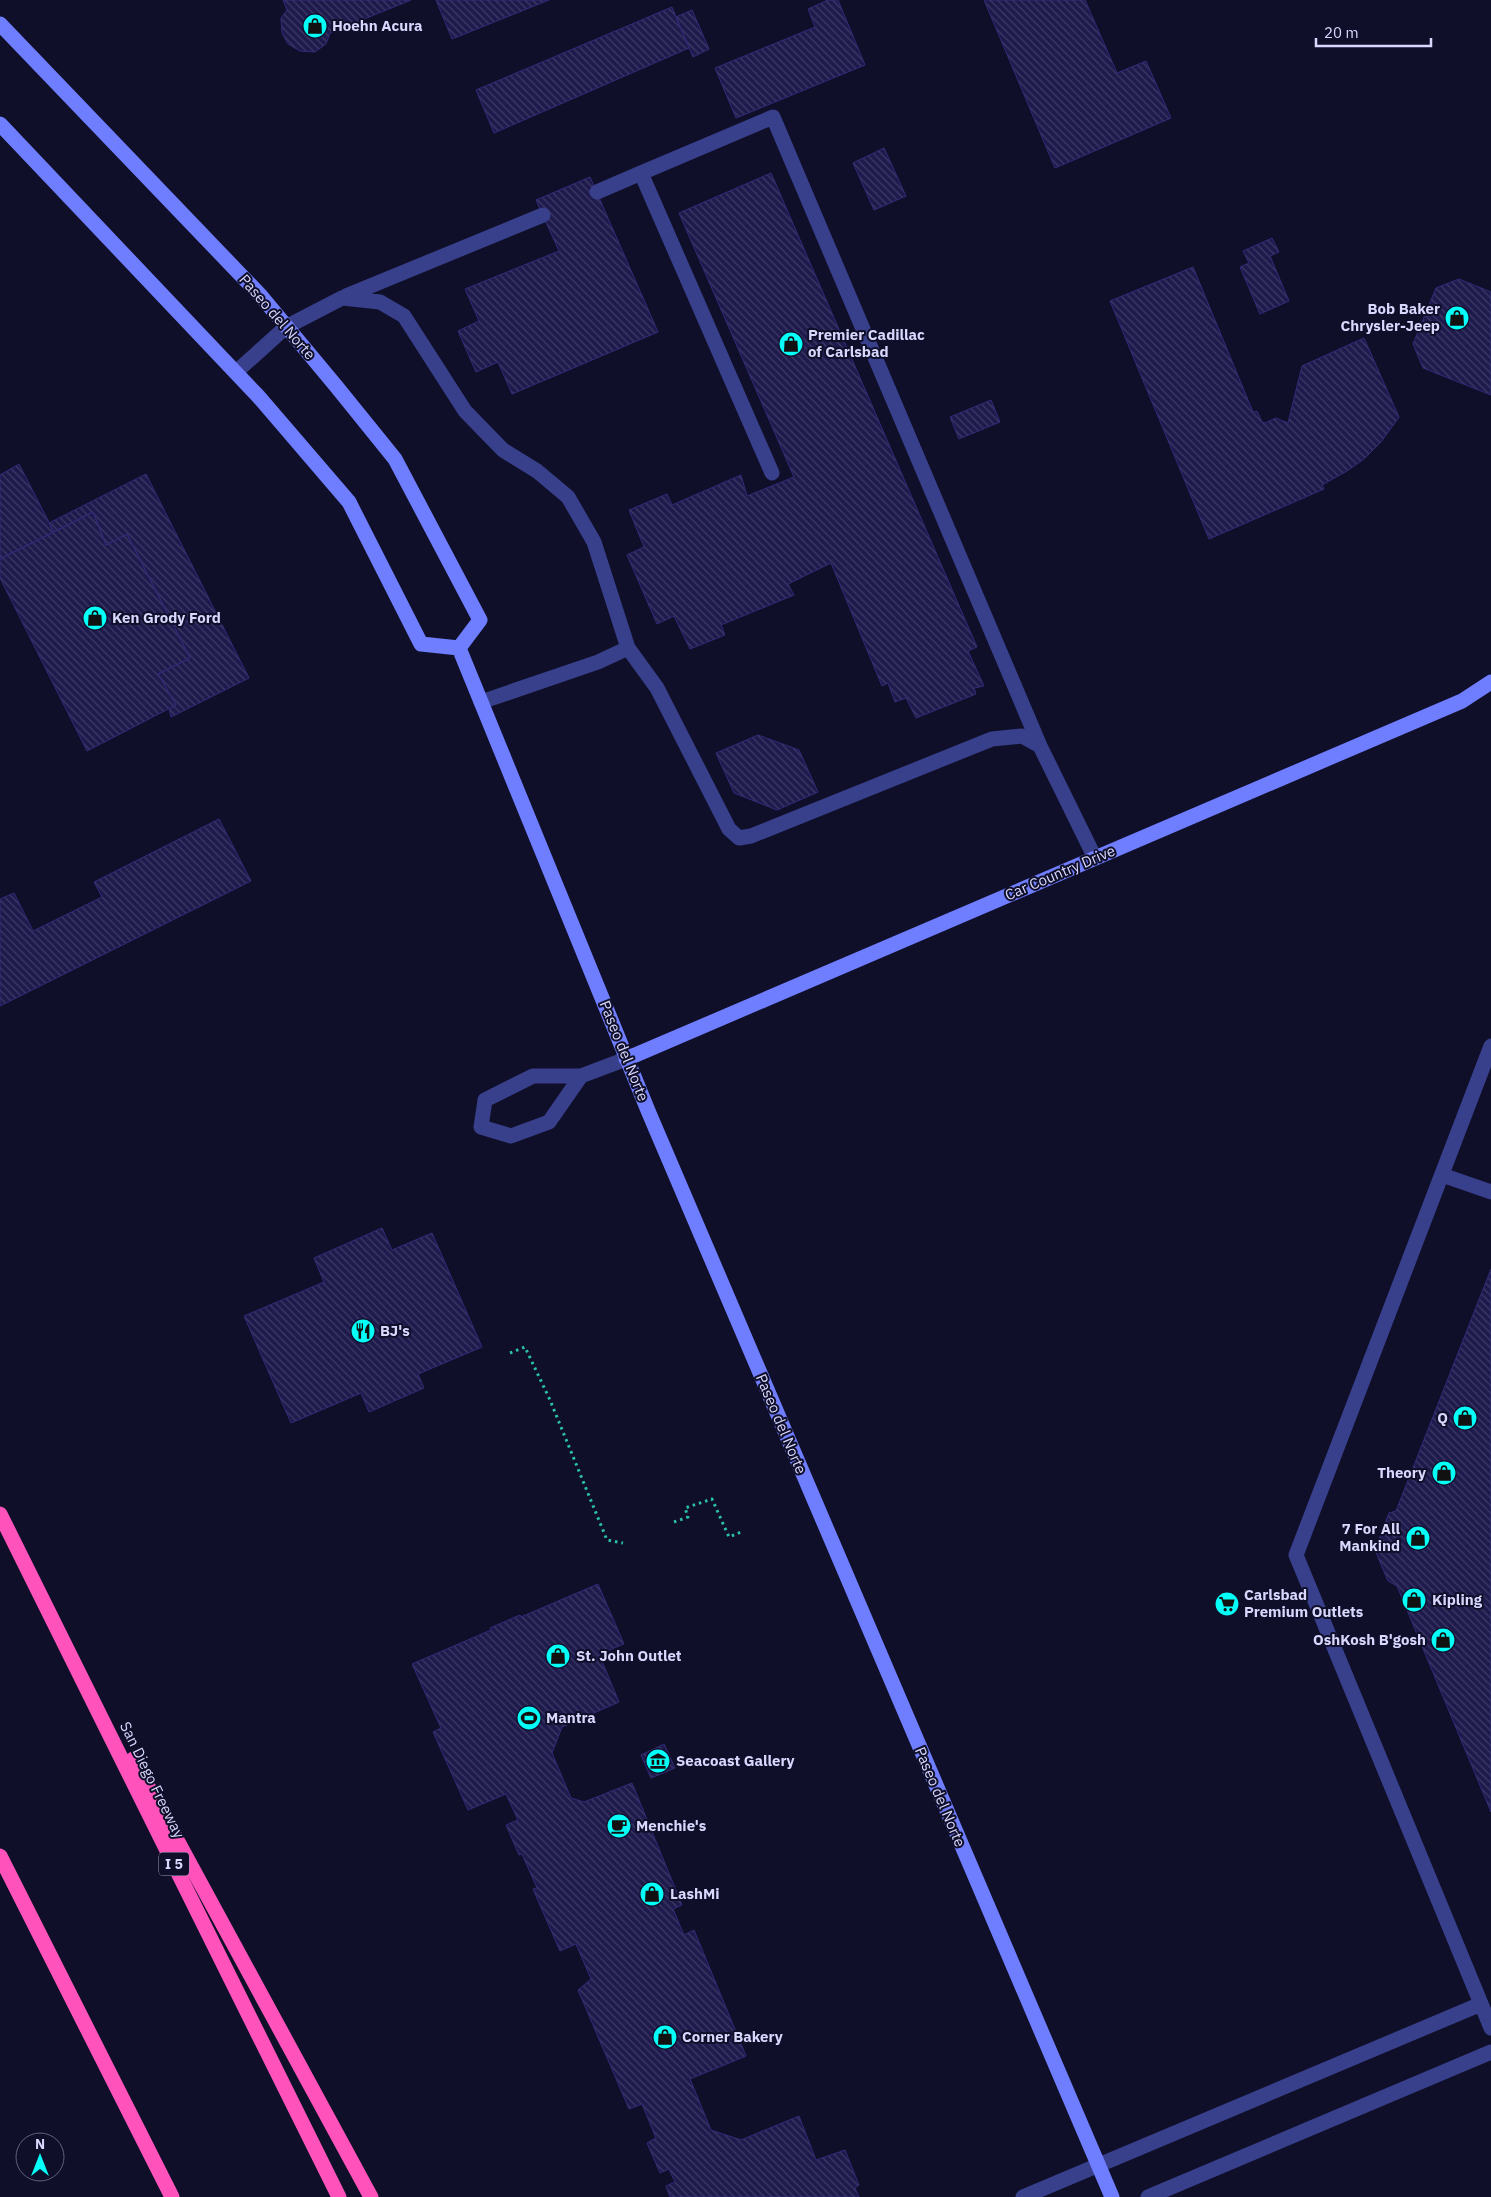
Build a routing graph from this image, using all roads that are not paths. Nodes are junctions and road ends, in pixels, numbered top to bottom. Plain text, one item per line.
1 (0, 24) edge
2 (0, 124) edge
3 (641, 173) junction
4 (597, 192) dead end
5 (544, 216) dead end
6 (342, 298) junction
7 (286, 326) junction
8 (236, 372) junction
9 (772, 473) dead end
10 (459, 648) junction
11 (628, 648) junction
12 (1491, 682) edge
13 (481, 702) junction
14 (1040, 746) junction
15 (1095, 858) junction
16 (1491, 1046) edge
17 (626, 1059) junction
18 (580, 1076) junction
19 (1442, 1175) junction
20 (1491, 1192) edge
21 (0, 1514) edge
22 (9, 1532) junction
23 (0, 1856) edge
24 (1481, 2004) junction
25 (1490, 2026) edge
26 (1491, 2052) edge
27 (1098, 2165) junction
28 (170, 2194) edge
29 (339, 2197) edge
30 (371, 2197) edge
31 (1023, 2197) edge
32 (1112, 2197) edge
33 (1148, 2197) edge

1 - 7 main road, Paseo del Norte
2 - 8 main road
3 - 4 lane
3 - 9 lane
3 - 14 lane
5 - 6 lane
6 - 7 lane
6 - 11 lane
7 - 8 lane
7 - 10 main road, Paseo del Norte
8 - 10 main road
10 - 13 main road, Paseo del Norte
11 - 13 lane
11 - 14 lane
12 - 15 main road, Car Country Drive
13 - 17 main road, Paseo del Norte
14 - 15 lane
15 - 17 main road, Car Country Drive
16 - 19 lane
17 - 18 lane
17 - 27 main road, Paseo del Norte
18 - 18 lane
19 - 20 lane
19 - 24 lane
21 - 22 highway, San Diego Freeway / I 5
22 - 29 highway, San Diego Freeway / I 5
22 - 30 highway
23 - 28 highway
24 - 25 lane
24 - 27 lane
26 - 33 lane
27 - 31 lane
27 - 32 main road, Paseo del Norte

